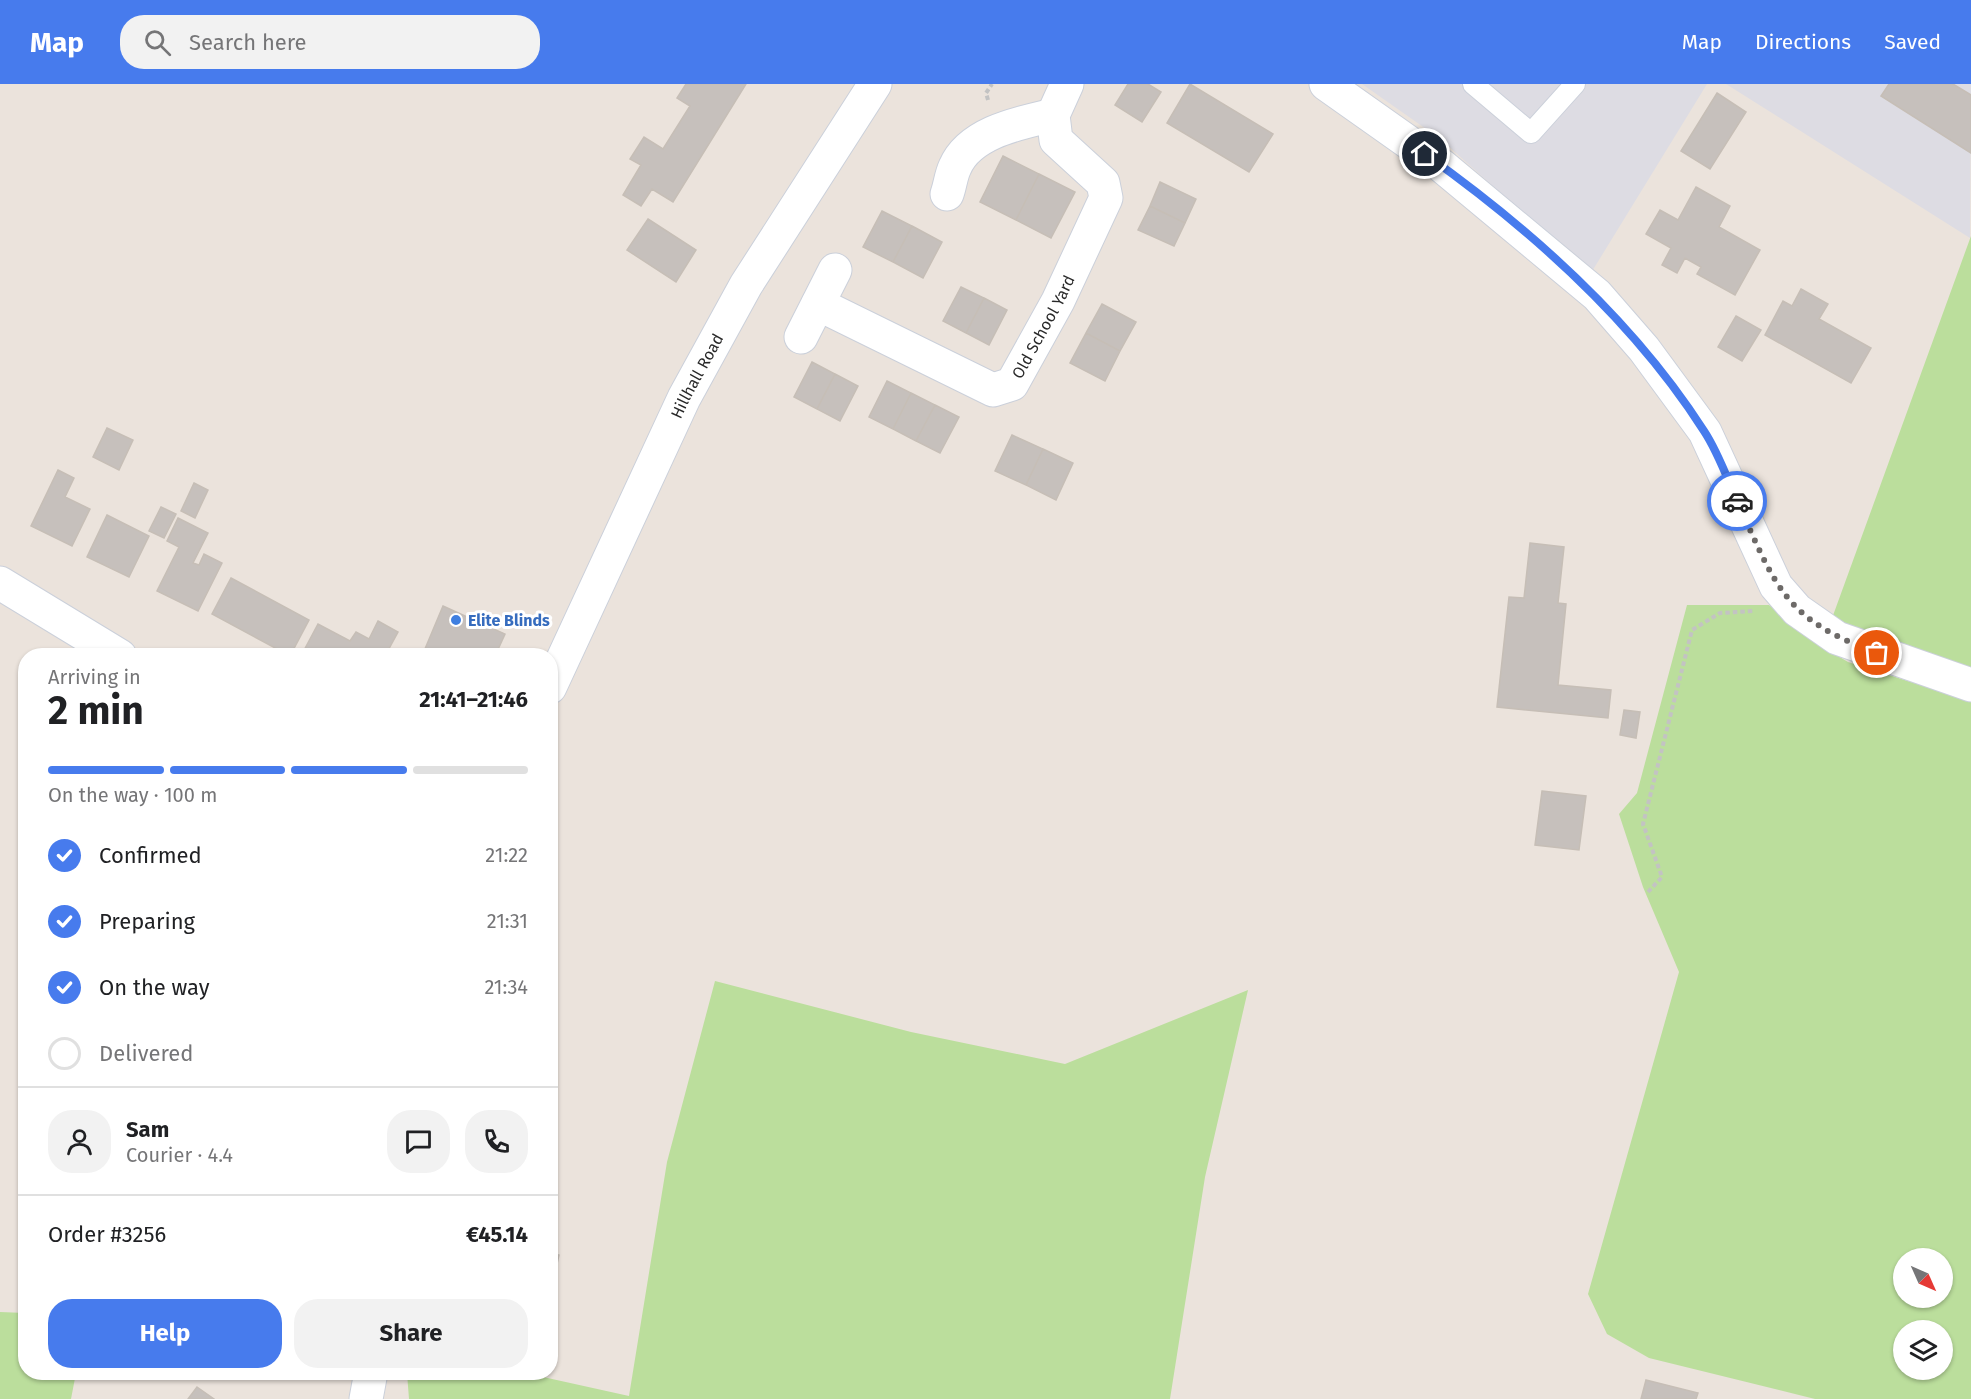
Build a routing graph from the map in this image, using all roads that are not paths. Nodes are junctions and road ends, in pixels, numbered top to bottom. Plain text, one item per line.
1 (875, 84) edge
2 (1067, 84) edge
3 (1326, 84) edge
4 (1473, 84) edge
5 (1575, 84) edge
6 (1053, 115) junction
7 (947, 194) dead end
8 (835, 270) dead end
9 (818, 303) junction
10 (801, 337) dead end
11 (0, 583) edge
12 (107, 648) edge
13 (558, 670) edge
14 (1971, 685) edge
15 (370, 1380) edge
16 (366, 1399) edge

1 - 13 street, Hillhall Road
2 - 6 street
3 - 14 street
4 - 5 lane
6 - 7 street
6 - 9 street, Old School Yard
8 - 9 street
9 - 10 street
11 - 12 street
15 - 16 street

